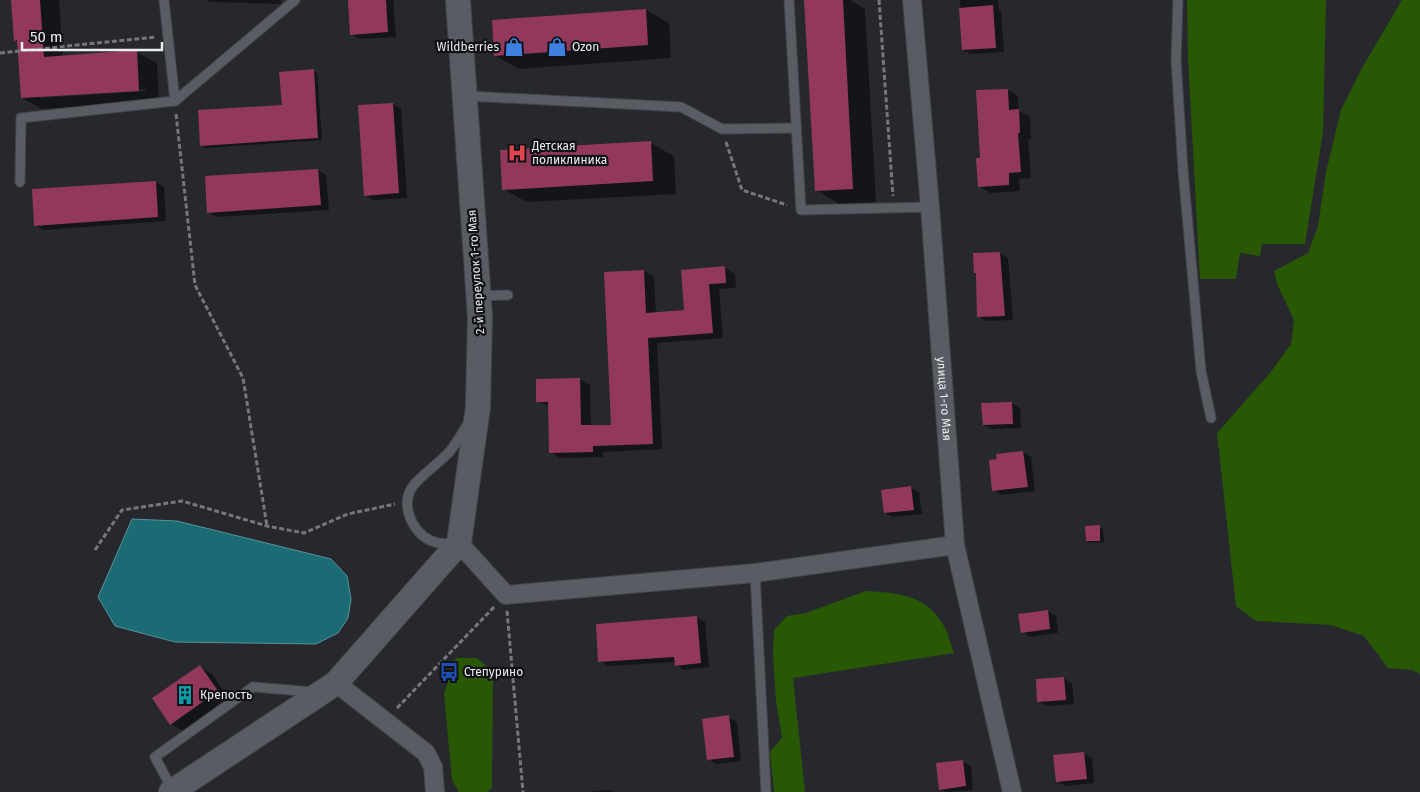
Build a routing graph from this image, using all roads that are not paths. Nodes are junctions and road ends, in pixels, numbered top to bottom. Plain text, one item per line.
1 (164, 0) edge
2 (296, 0) edge
3 (458, 0) edge
4 (789, 0) edge
5 (912, 0) edge
6 (1178, 0) edge
7 (464, 96) junction
8 (175, 100) junction
9 (796, 128) junction
10 (20, 182) dead end
11 (930, 207) junction
12 (508, 295) dead end
13 (479, 296) junction
14 (478, 407) junction
15 (1211, 418) dead end
16 (459, 543) junction
17 (955, 546) junction
18 (755, 573) junction
19 (329, 688) junction
20 (172, 791) edge
21 (435, 792) edge
22 (766, 792) edge
23 (1012, 792) edge

1 - 8 lane
2 - 8 lane
3 - 7 street, 2-й переулок 1-го Мая
4 - 9 lane
5 - 11 street, улица 1-го Мая
6 - 15 lane
7 - 9 lane
7 - 13 street, 2-й переулок 1-го Мая
8 - 10 lane
9 - 11 lane
11 - 17 street, улица 1-го Мая
12 - 13 lane
13 - 14 street, 2-й переулок 1-го Мая
14 - 16 street, 2-й переулок 1-го Мая
14 - 16 lane
16 - 18 street
16 - 19 street
17 - 18 street
17 - 23 street, улица 1-го Мая
18 - 22 lane
19 - 20 street
19 - 20 lane
19 - 21 street

